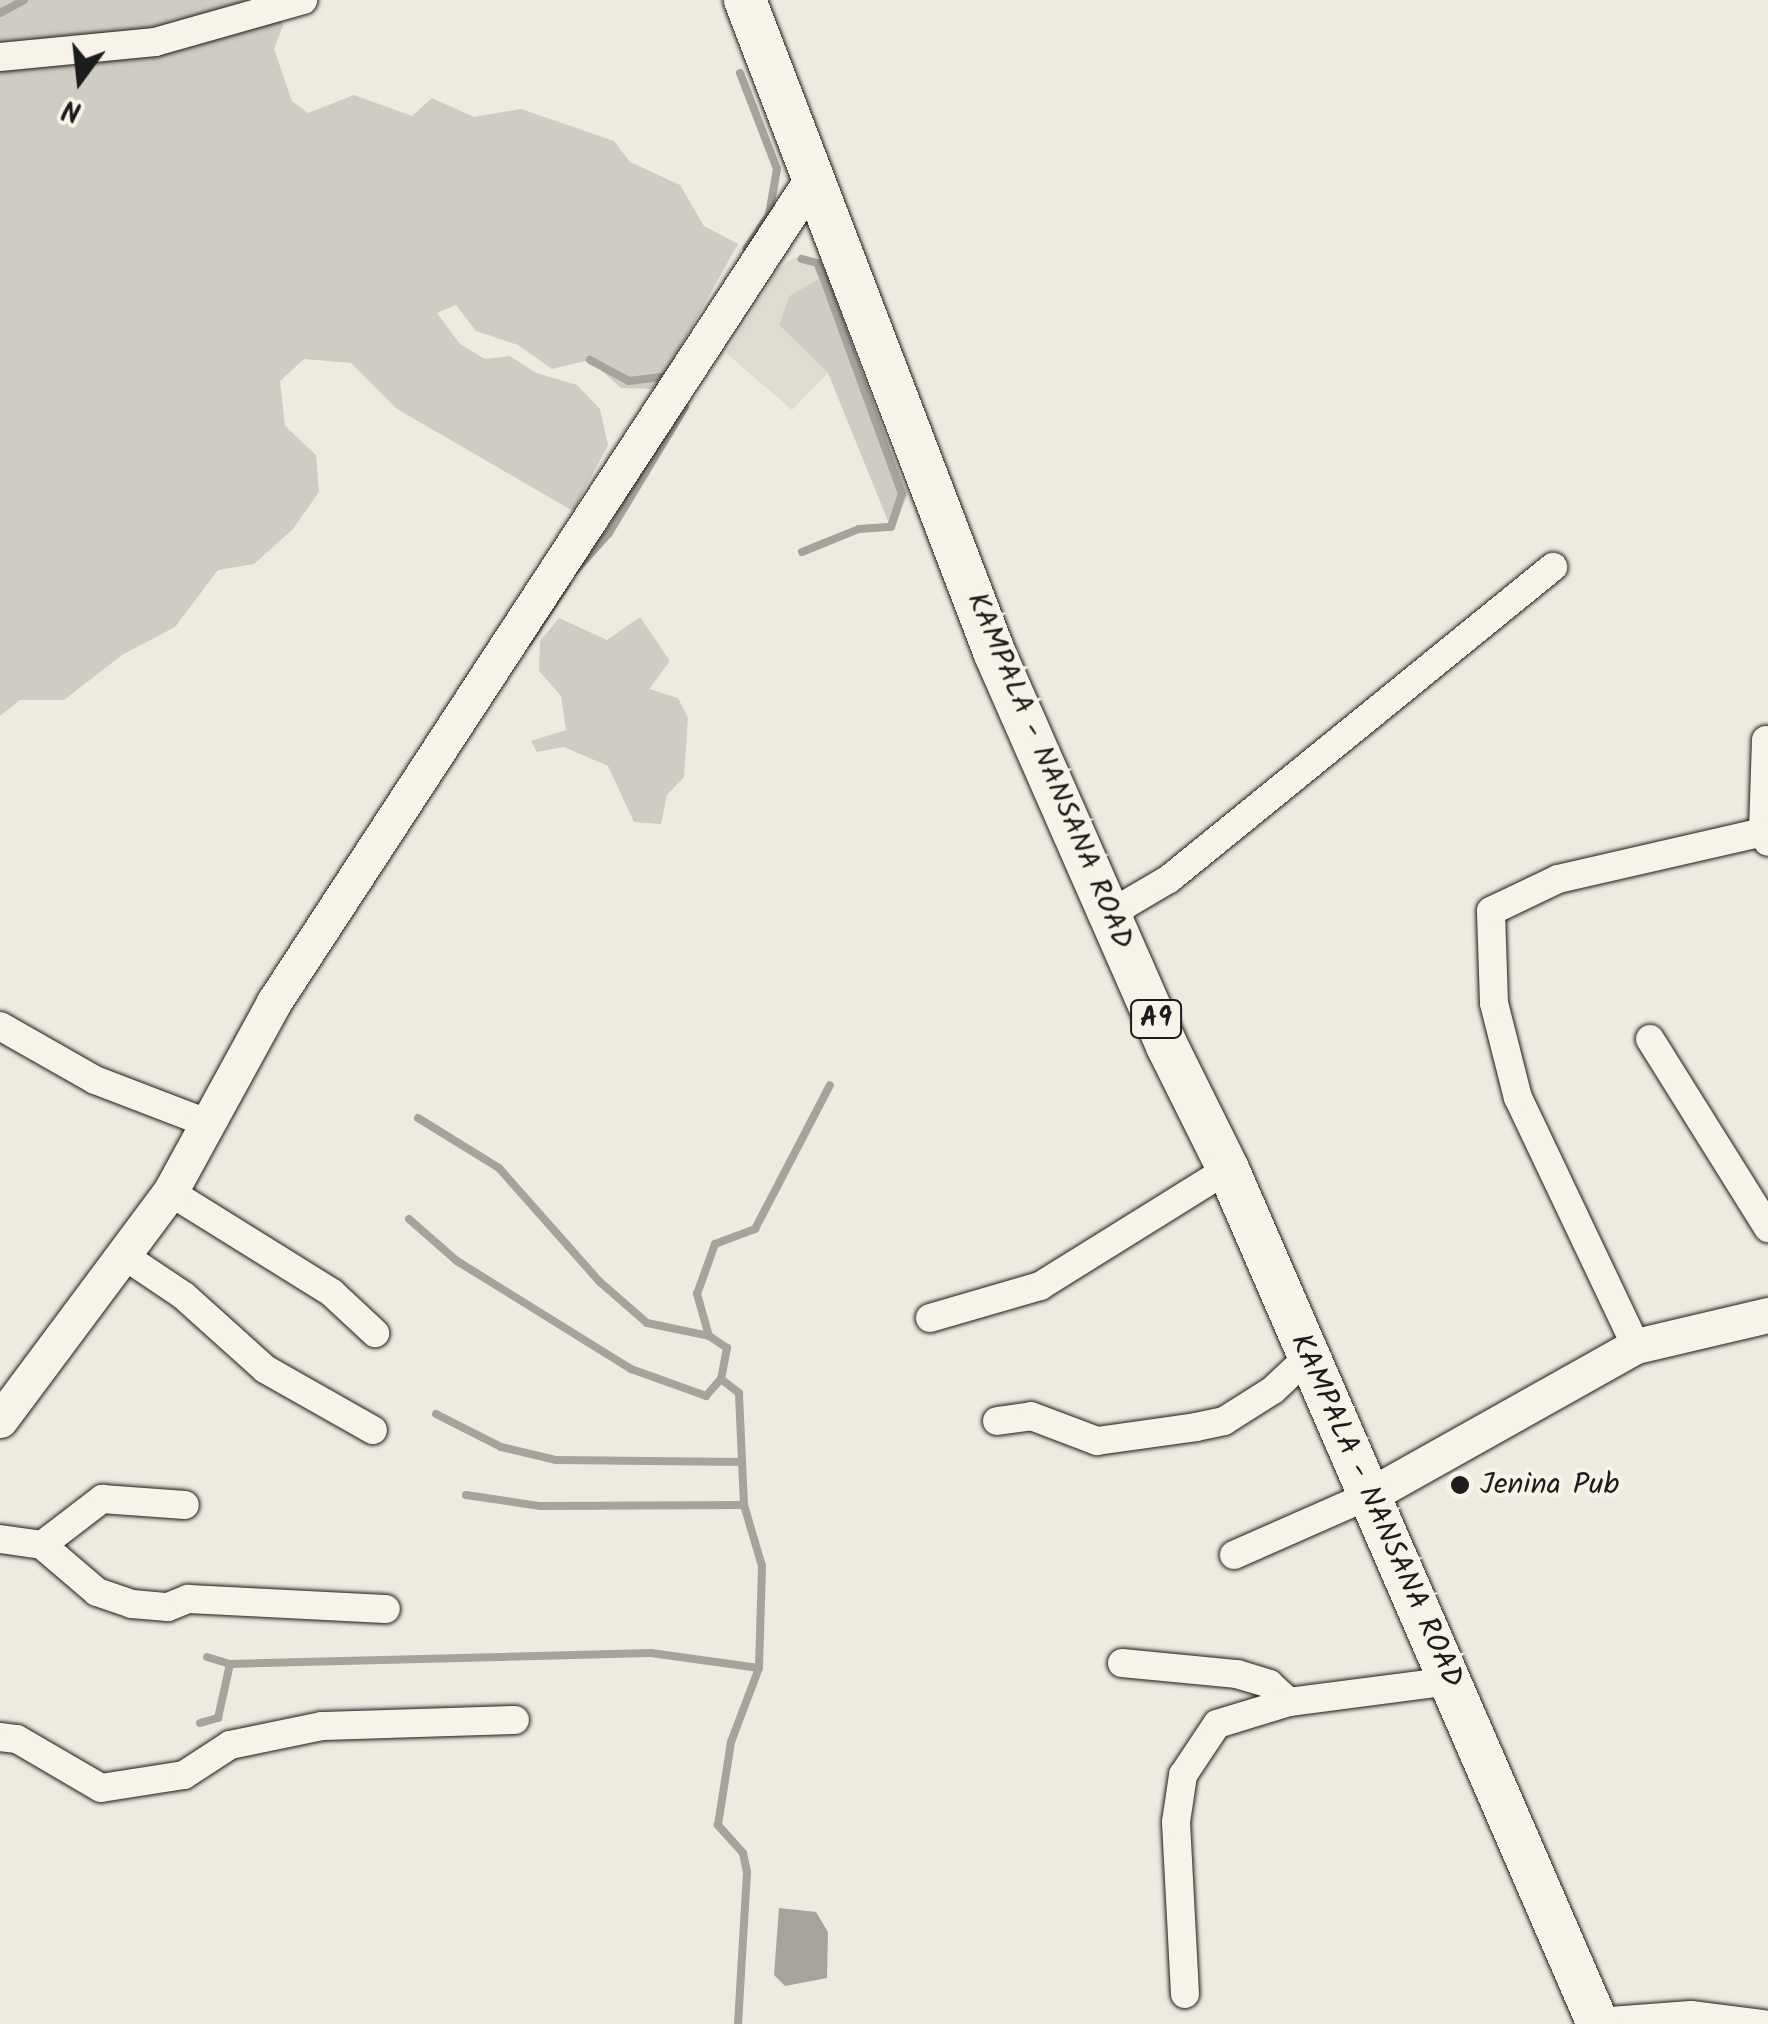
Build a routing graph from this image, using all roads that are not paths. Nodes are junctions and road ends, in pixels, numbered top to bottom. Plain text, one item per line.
1 (303, 0) edge
2 (745, 0) edge
3 (0, 56) edge
4 (810, 182) junction
5 (1552, 567) dead end
6 (1766, 740) dead end
7 (1765, 837) edge
8 (1111, 913) junction
9 (0, 1026) edge
10 (1650, 1039) dead end
11 (207, 1123) junction
12 (1228, 1169) junction
13 (170, 1192) junction
14 (1768, 1228) edge
15 (123, 1255) junction
16 (1768, 1315) edge
17 (930, 1318) dead end
18 (375, 1333) dead end
19 (1636, 1346) junction
20 (1308, 1357) junction
21 (0, 1420) edge
22 (998, 1421) dead end
23 (373, 1430) dead end
24 (1370, 1495) junction
25 (185, 1504) dead end
26 (0, 1540) edge
27 (42, 1545) junction
28 (1234, 1555) dead end
29 (386, 1609) dead end
30 (1122, 1663) dead end
31 (1450, 1681) junction
32 (1289, 1702) junction
33 (515, 1720) dead end
34 (0, 1736) edge
35 (1184, 1994) dead end
36 (1597, 2023) edge
37 (1763, 2024) edge

1 - 3 street
2 - 4 main road, KAMPALA - NANSANA ROAD / A9
4 - 8 main road, KAMPALA - NANSANA ROAD / A9
4 - 11 street
5 - 8 street
6 - 7 street
7 - 19 street
8 - 12 main road, KAMPALA - NANSANA ROAD / A9
9 - 11 street
10 - 14 street
11 - 13 street
12 - 17 street
12 - 20 main road, KAMPALA - NANSANA ROAD / A9
13 - 15 street
13 - 18 street
15 - 21 street
15 - 23 street
16 - 19 street
19 - 24 street
20 - 22 street
20 - 24 main road, KAMPALA - NANSANA ROAD / A9
24 - 28 street
24 - 31 main road, KAMPALA - NANSANA ROAD / A9
25 - 27 street
26 - 27 street
27 - 29 street
30 - 32 street
31 - 32 street
31 - 36 main road, KAMPALA - NANSANA ROAD / A9
32 - 35 street
33 - 34 street
36 - 37 street

